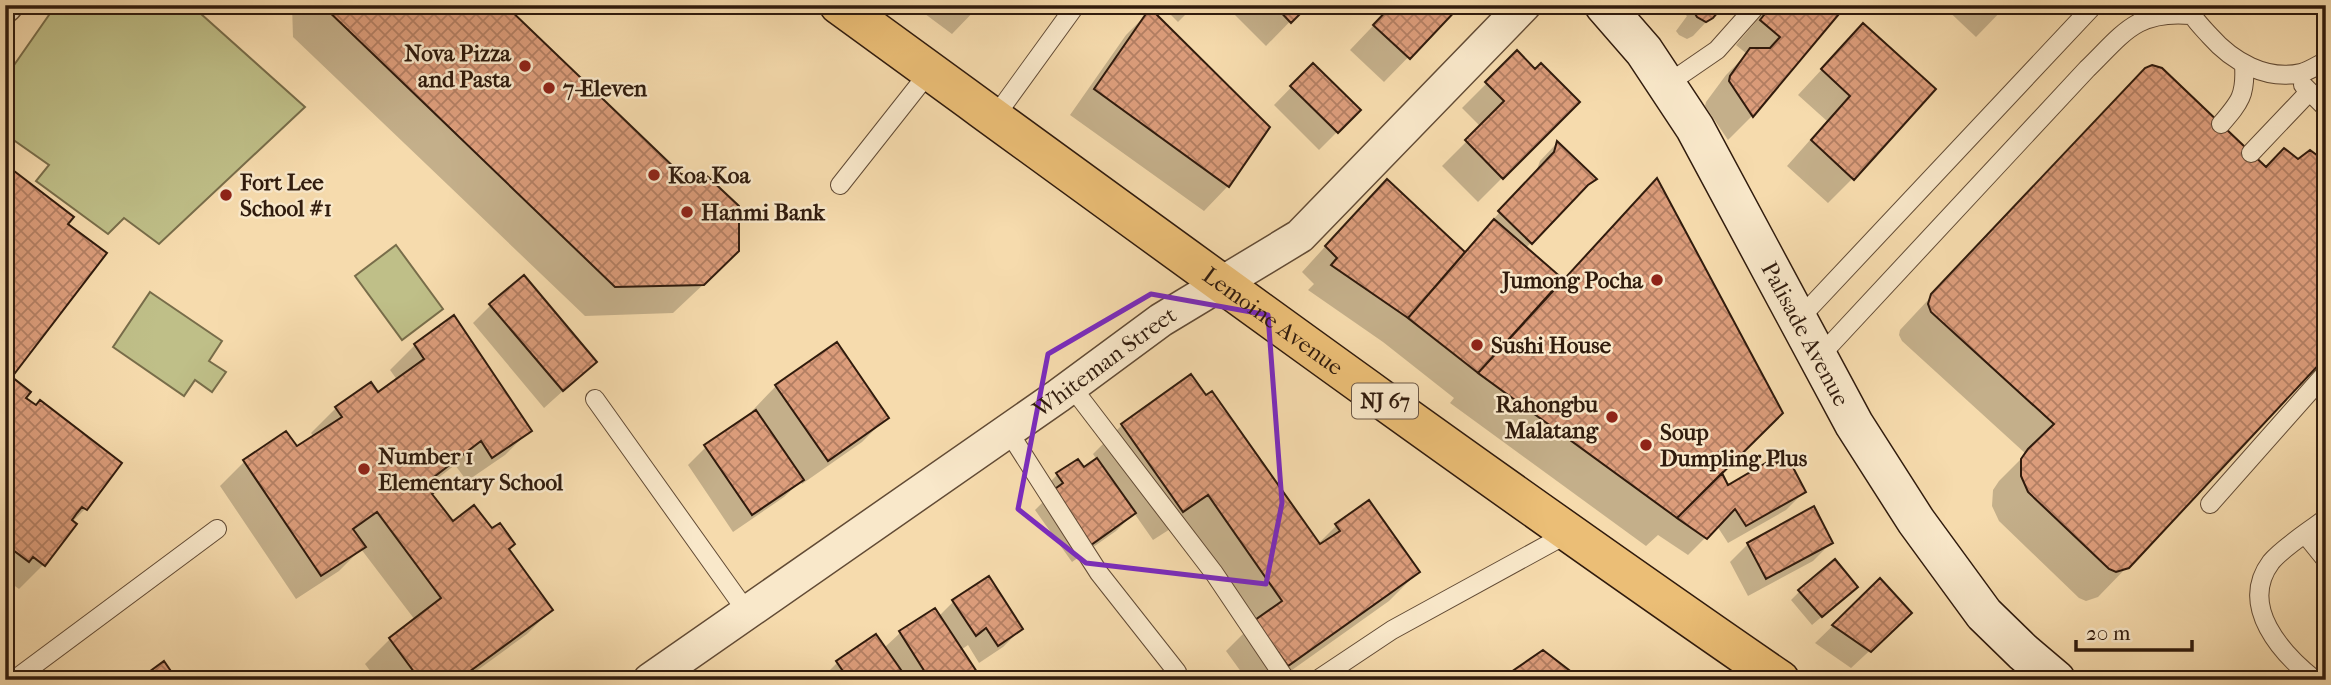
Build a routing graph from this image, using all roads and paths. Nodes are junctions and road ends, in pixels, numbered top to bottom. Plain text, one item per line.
1 (839, 5) edge
2 (1076, 5) edge
3 (1524, 5) edge
4 (1757, 5) edge
5 (2094, 5) edge
6 (1609, 7) edge
7 (2189, 10) edge
8 (2326, 61) edge
9 (2244, 65) junction
10 (930, 71) junction
11 (2290, 73) junction
12 (1666, 85) junction
13 (2309, 92) junction
14 (2326, 108) edge
15 (994, 118) junction
16 (2221, 124) dead end
17 (2251, 153) dead end
18 (840, 185) dead end
19 (1222, 284) junction
20 (1798, 320) junction
21 (1818, 358) junction
22 (2326, 373) edge
23 (1071, 386) junction
24 (595, 399) dead end
25 (1008, 431) junction
26 (2210, 504) dead end
27 (2326, 518) edge
28 (217, 528) dead end
29 (1569, 533) junction
30 (2305, 534) junction
31 (2326, 561) edge
32 (747, 612) junction
33 (2027, 666) edge
34 (1177, 671) dead end
35 (14, 680) edge
36 (650, 680) edge
37 (1286, 680) edge
38 (1317, 680) edge
39 (1780, 680) edge
40 (2056, 680) edge
41 (2315, 680) edge

1 - 10 main road, Lemoine Avenue / NJ 67
2 - 15 lane
3 - 19 street, Whiteman Street
4 - 12 lane
5 - 20 lane
6 - 12 street, Palisade Avenue
7 - 9 lane
7 - 21 lane
8 - 11 lane
9 - 11 lane
9 - 16 lane
10 - 15 main road, Lemoine Avenue / NJ 67
10 - 18 lane
11 - 13 lane
12 - 20 street, Palisade Avenue
13 - 14 lane
13 - 17 lane
15 - 19 main road, Lemoine Avenue / NJ 67
19 - 23 street, Whiteman Street
19 - 29 main road, Lemoine Avenue / NJ 67
20 - 21 street, Palisade Avenue
21 - 33 street, Palisade Avenue
22 - 26 lane
23 - 25 street, Whiteman Street
23 - 37 lane
24 - 32 lane
25 - 32 street, Whiteman Street
25 - 34 lane
27 - 30 lane
28 - 35 lane
29 - 38 lane
29 - 39 main road, Lemoine Avenue / NJ 67
30 - 31 lane
30 - 41 lane
32 - 36 street, Whiteman Street
33 - 40 street, Palisade Avenue

